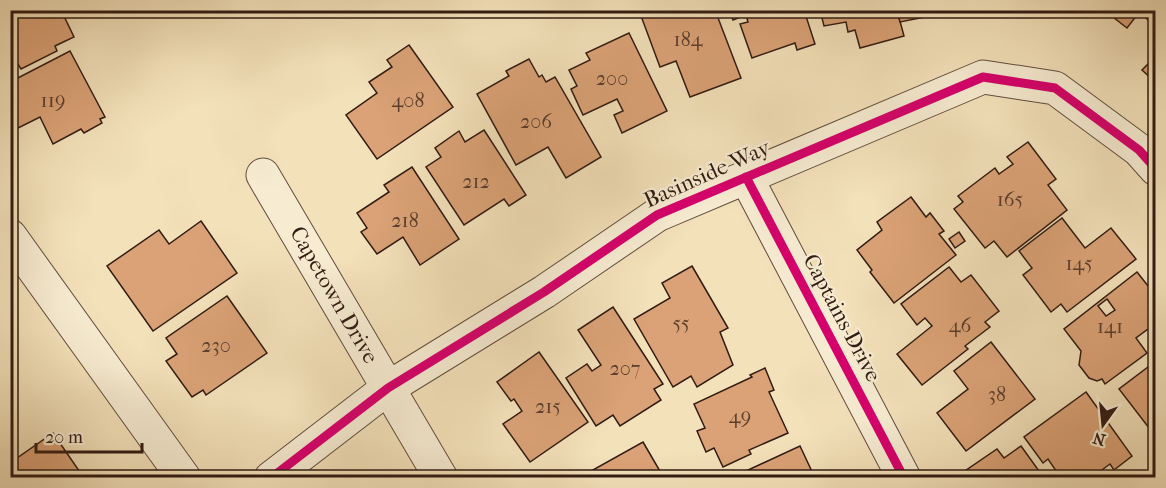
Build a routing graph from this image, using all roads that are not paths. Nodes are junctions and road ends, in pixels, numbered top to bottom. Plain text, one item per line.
1 (1155, 169) edge
2 (263, 175) dead end
3 (746, 177) junction
4 (10, 236) edge
5 (388, 388) junction
6 (184, 477) edge
7 (271, 477) edge
8 (441, 477) edge
9 (904, 477) edge

1 - 3 street, Basinside Way
2 - 5 street, Capetown Drive
3 - 5 street, Basinside Way
3 - 9 street, Captains Drive
4 - 6 street
5 - 7 street, Basinside Way
5 - 8 street, Capetown Drive

